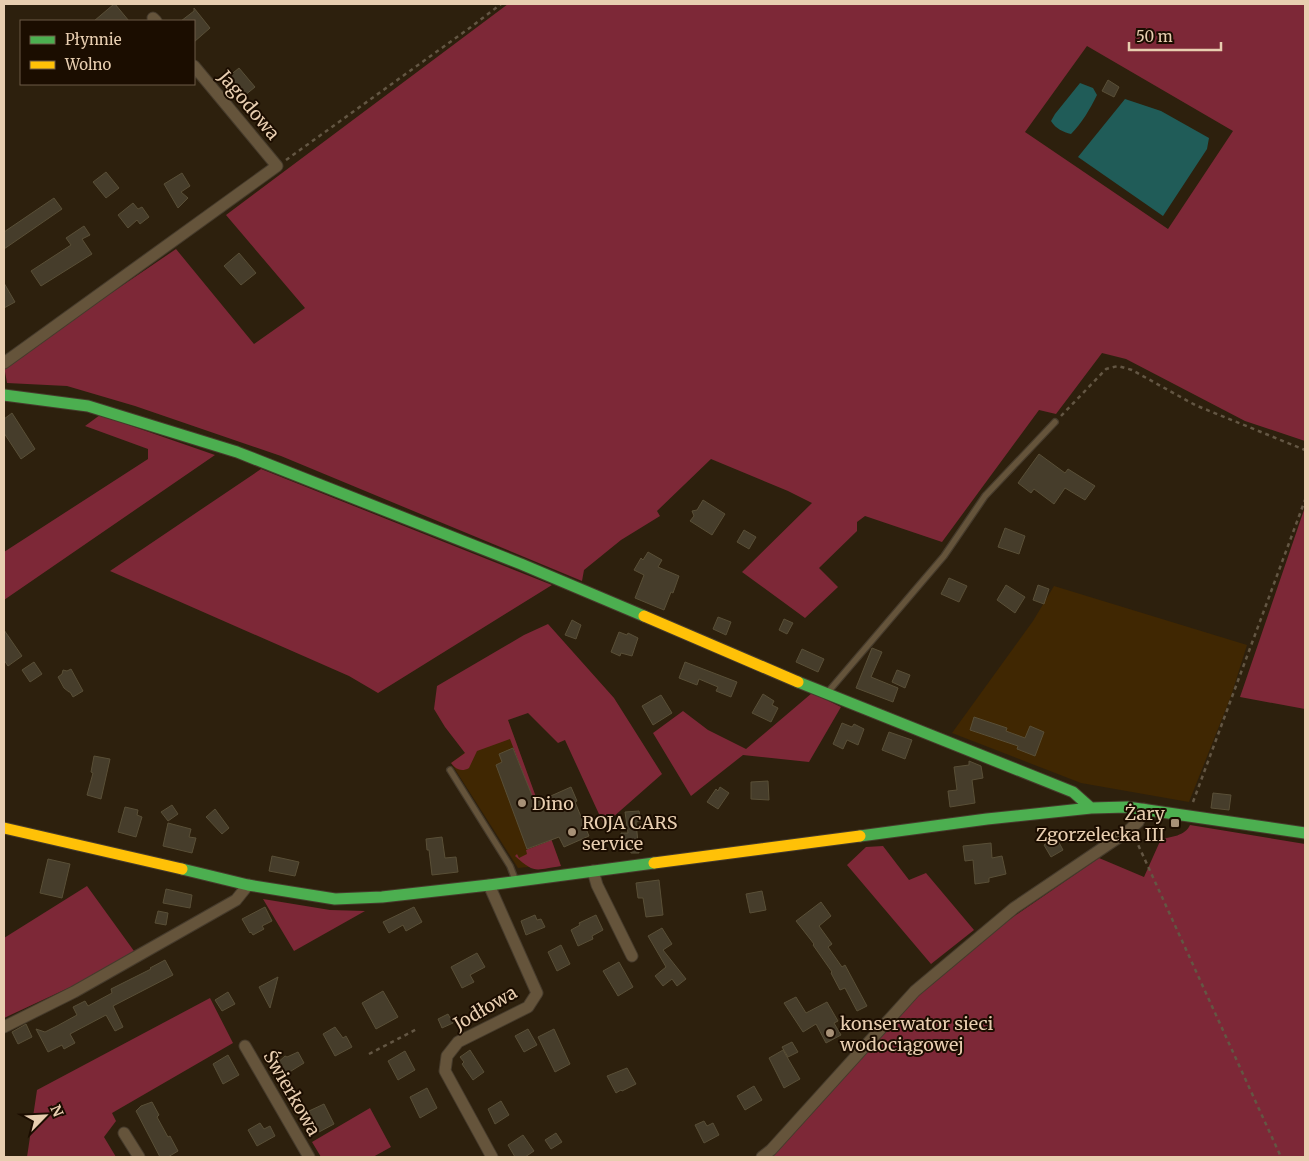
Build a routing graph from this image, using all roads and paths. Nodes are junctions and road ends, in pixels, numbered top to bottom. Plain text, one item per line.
1 (501, 4) edge
2 (195, 67) edge
3 (277, 166) junction
4 (4, 363) edge
5 (4, 395) edge
6 (1055, 422) joint
7 (1305, 450) edge
8 (1305, 500) edge
9 (826, 694) junction
10 (450, 770) dead end
11 (1091, 808) junction
12 (1144, 809) junction
13 (1189, 815) junction
14 (4, 828) edge
15 (1128, 831) junction
16 (1305, 833) edge
17 (593, 871) junction
18 (516, 881) junction
19 (248, 885) junction
20 (489, 885) junction
21 (632, 956) dead end
22 (4, 1028) edge
23 (416, 1029) dead end
24 (245, 1046) dead end
25 (369, 1054) dead end
26 (124, 1133) dead end
27 (139, 1157) edge
28 (309, 1157) edge
29 (492, 1157) edge
30 (762, 1157) edge
31 (1281, 1157) edge

1 - 3 path
2 - 3 street, Jagodowa
3 - 4 street
5 - 9 main road
6 - 7 path
6 - 9 lane
8 - 13 path
9 - 11 main road
10 - 18 lane
11 - 12 main road
11 - 17 main road
12 - 13 main road
12 - 15 street
13 - 16 main road
14 - 19 main road
15 - 30 street
15 - 31 path
17 - 18 main road
17 - 21 street
18 - 20 main road
19 - 20 main road
19 - 22 street
20 - 29 street, Jodłowa
23 - 25 path
24 - 28 street, Świerkowa
26 - 27 street

